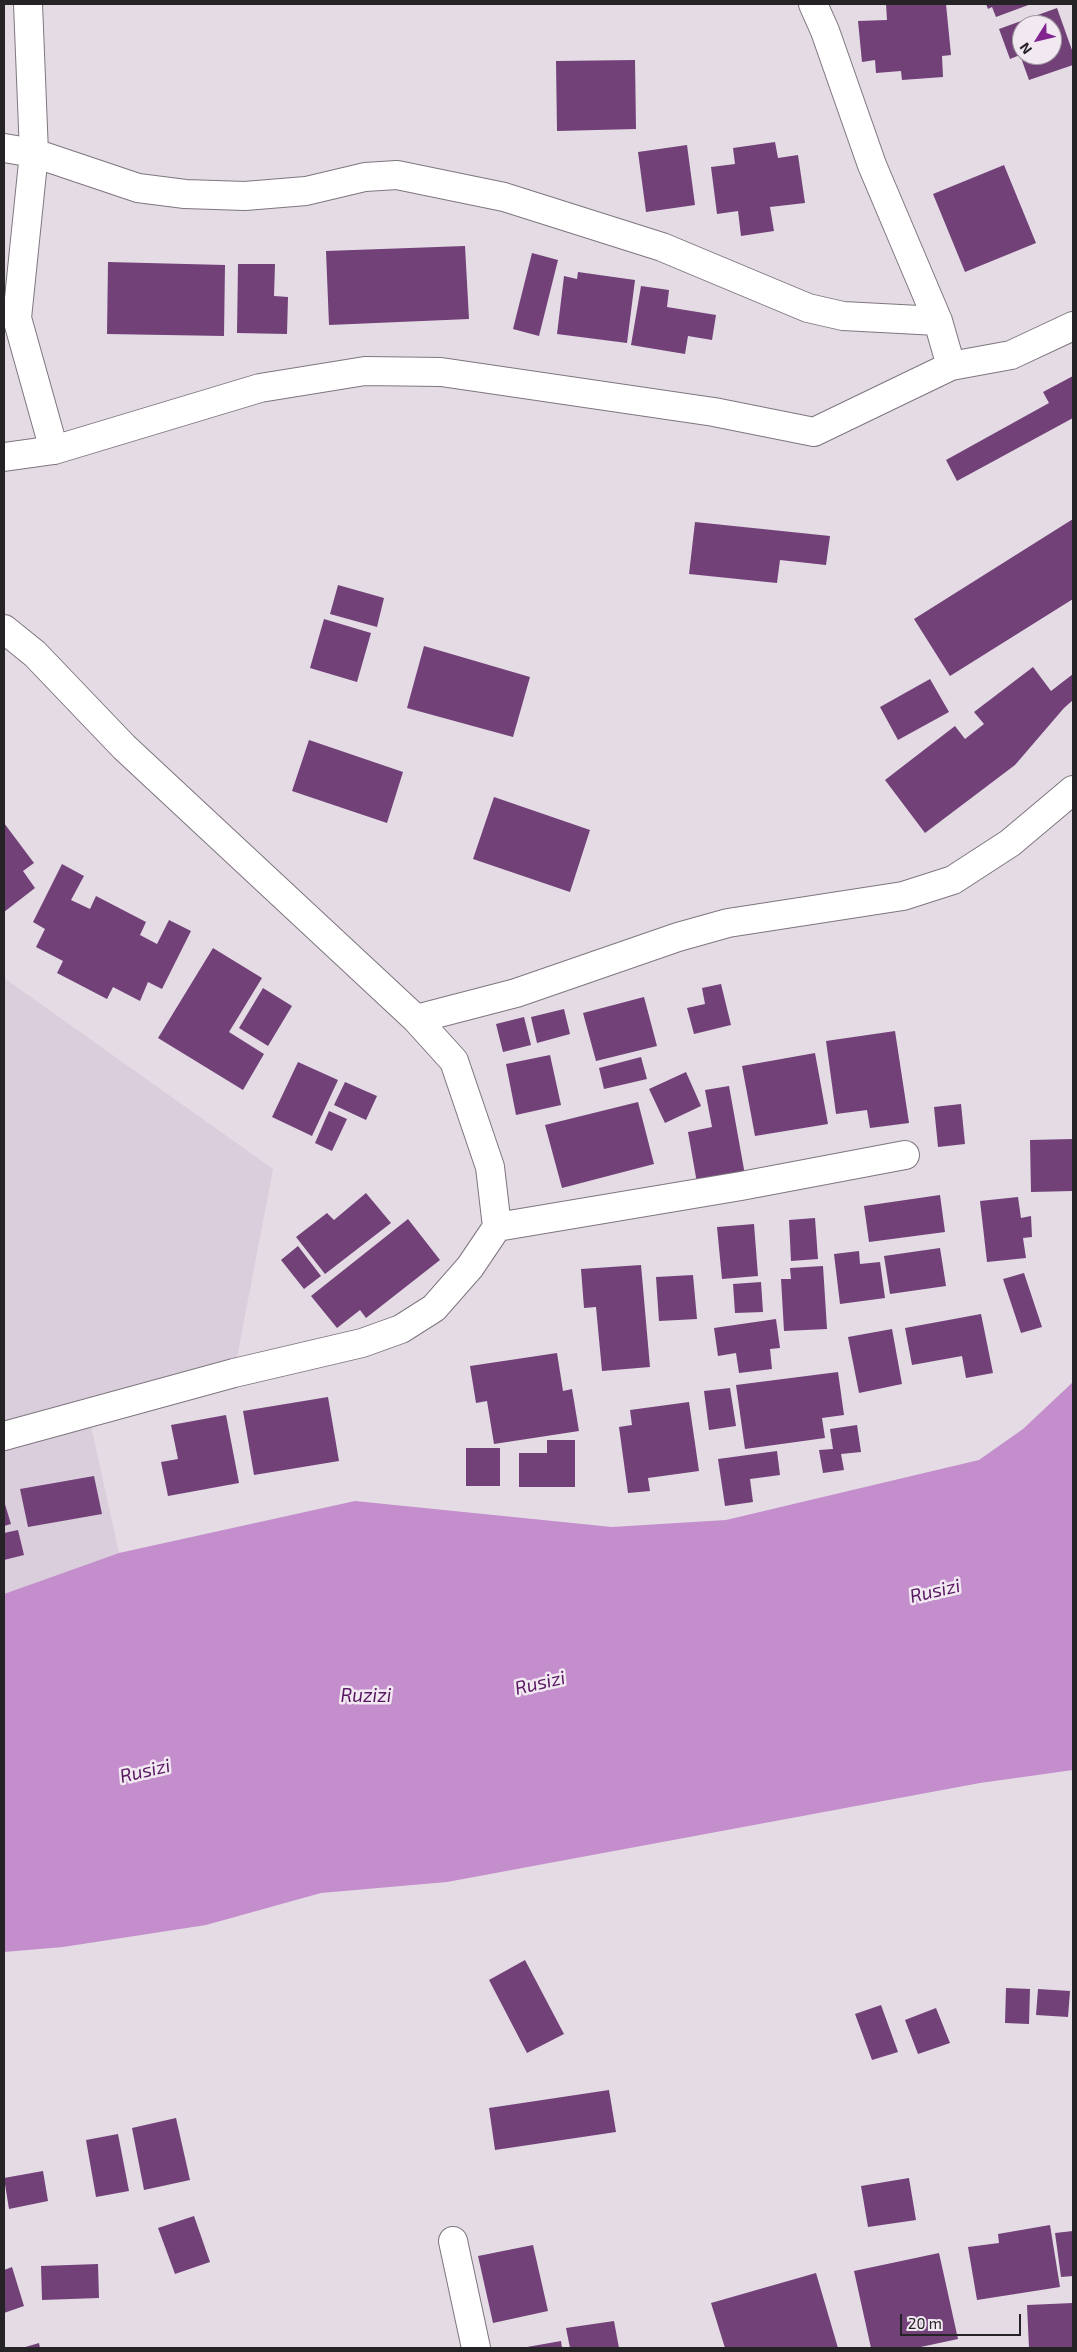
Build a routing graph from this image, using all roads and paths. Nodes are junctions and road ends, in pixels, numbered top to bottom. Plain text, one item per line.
1 (28, 4) edge
2 (813, 4) edge
3 (4, 148) edge
4 (34, 154) junction
5 (938, 322) junction
6 (1073, 326) edge
7 (951, 366) junction
8 (54, 450) junction
9 (4, 457) edge
10 (4, 629) edge
11 (1073, 790) edge
12 (416, 1019) junction
13 (905, 1155) dead end
14 (497, 1226) junction
15 (4, 1436) edge
16 (453, 2241) dead end
17 (476, 2348) edge

1 - 4 street
2 - 5 street
3 - 4 street
4 - 5 street
4 - 8 street
5 - 7 street
6 - 7 street
7 - 8 street
8 - 9 street
10 - 12 street
11 - 12 street
12 - 14 street
13 - 14 street
14 - 15 street
16 - 17 street

